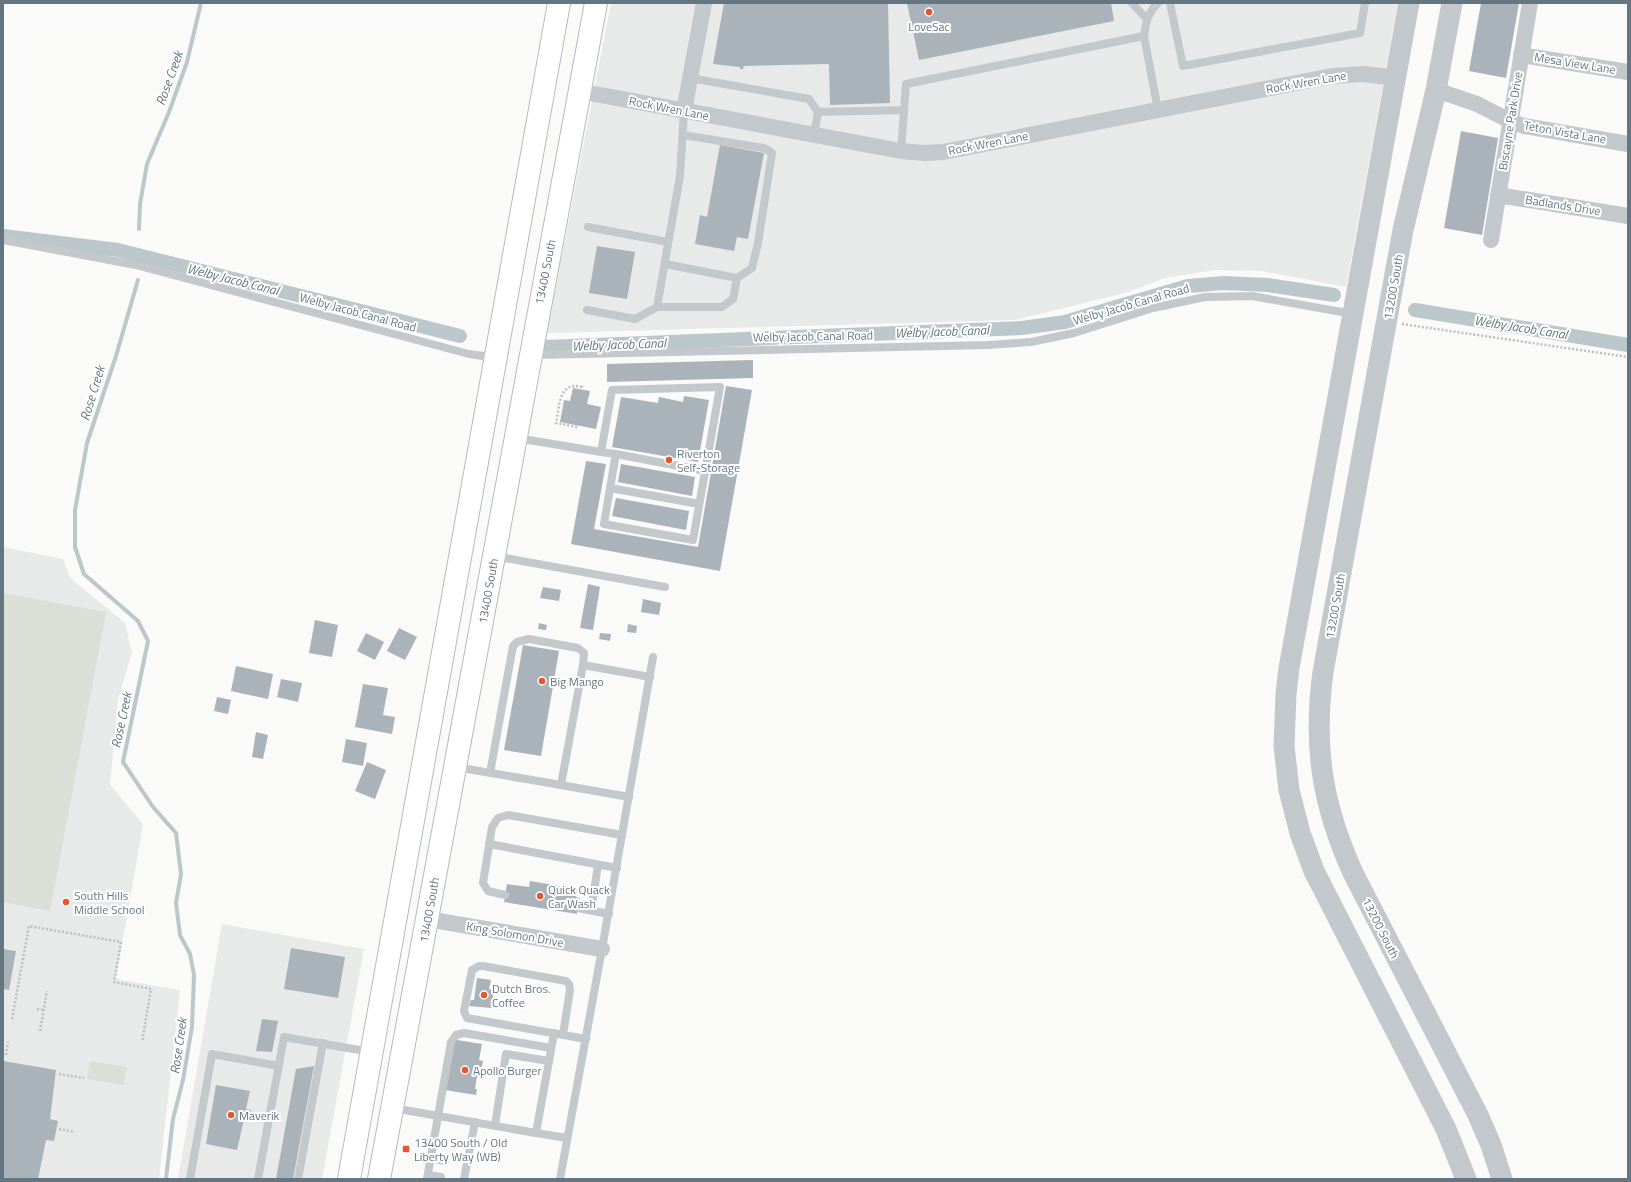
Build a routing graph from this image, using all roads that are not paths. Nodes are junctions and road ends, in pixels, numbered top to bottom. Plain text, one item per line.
1 (559, 3) edge
2 (596, 3) edge
3 (704, 3) edge
4 (1132, 3) edge
5 (1158, 3) edge
6 (1170, 3) edge
7 (1365, 3) edge
8 (1409, 3) edge
9 (1452, 3) edge
10 (1530, 3) edge
11 (1147, 19) junction
12 (1144, 36) junction
13 (1521, 55) junction
14 (1628, 72) edge
15 (690, 78) junction
16 (1396, 78) junction
17 (1436, 90) junction
18 (579, 91) junction
19 (904, 110) junction
20 (1158, 110) junction
21 (684, 111) junction
22 (818, 112) junction
23 (1510, 121) junction
24 (814, 135) junction
25 (682, 136) junction
26 (1628, 144) edge
27 (901, 151) junction
28 (1498, 195) junction
29 (1628, 216) edge
30 (588, 227) dead end
31 (3, 240) edge
32 (1490, 240) dead end
33 (668, 242) junction
34 (665, 264) junction
35 (737, 278) junction
36 (657, 307) junction
37 (587, 310) dead end
38 (1353, 314) junction
39 (530, 355) junction
40 (496, 358) junction
41 (515, 438) junction
42 (601, 452) junction
43 (616, 454) junction
44 (705, 471) junction
45 (610, 488) junction
46 (699, 504) junction
47 (494, 556) junction
48 (665, 587) dead end
49 (653, 657) dead end
50 (583, 665) junction
51 (650, 677) junction
52 (455, 766) junction
53 (490, 773) junction
54 (561, 785) junction
55 (629, 798) junction
56 (622, 835) junction
57 (489, 844) junction
58 (598, 865) junction
59 (617, 868) junction
60 (505, 895) dead end
61 (578, 908) dead end
62 (591, 910) junction
63 (609, 914) junction
64 (427, 919) junction
65 (602, 949) junction
66 (558, 1034) junction
67 (586, 1040) junction
68 (323, 1043) junction
69 (551, 1048) junction
70 (372, 1052) junction
71 (549, 1061) junction
72 (279, 1066) junction
73 (392, 1107) junction
74 (438, 1115) junction
75 (475, 1122) junction
76 (495, 1125) junction
77 (536, 1132) junction
78 (567, 1138) junction
79 (431, 1158) junction
80 (445, 1161) dead end
81 (427, 1177) edge
82 (441, 1177) dead end
83 (190, 1179) edge
84 (258, 1179) edge
85 (298, 1179) edge
86 (349, 1179) edge
87 (379, 1179) edge
88 (464, 1179) edge
89 (560, 1179) edge
90 (1466, 1179) edge
91 (1502, 1179) edge

1 - 40 main road
2 - 18 main road, 13400 South
3 - 15 street
4 - 11 lane
5 - 11 lane
6 - 7 lane
8 - 16 street
9 - 17 street, 13200 South
10 - 13 street, Biscayne Park Drive
11 - 12 lane
12 - 19 lane
12 - 20 lane
13 - 14 street, Mesa View Lane
13 - 23 street, Biscayne Park Drive
15 - 21 street
15 - 22 lane
16 - 20 street, Rock Wren Lane
16 - 38 street
17 - 23 street, Teton Vista Lane
17 - 91 street, 13200 South
18 - 21 street, Rock Wren Lane
18 - 39 main road, 13400 South
19 - 22 lane
19 - 27 lane
20 - 27 street, Rock Wren Lane
21 - 24 street, Rock Wren Lane
21 - 25 lane
22 - 24 lane
23 - 26 street, Teton Vista Lane
23 - 28 street, Biscayne Park Drive
24 - 27 street, Rock Wren Lane
25 - 33 lane
25 - 35 lane
28 - 29 street, Badlands Drive
28 - 32 street, Biscayne Park Drive
30 - 33 lane
31 - 40 lane, Welby Jacob Canal Road
33 - 34 lane
34 - 35 lane
34 - 36 lane
35 - 36 lane
36 - 37 lane
38 - 39 lane, Welby Jacob Canal Road
38 - 90 street
39 - 41 main road, 13400 South
40 - 70 main road
41 - 42 lane
41 - 47 main road, 13400 South
42 - 43 lane
42 - 44 lane
43 - 44 lane
43 - 45 lane
44 - 46 lane
45 - 46 lane
45 - 46 lane
47 - 48 lane
47 - 52 main road, 13400 South
49 - 51 lane
50 - 51 lane
50 - 53 lane
50 - 54 lane
51 - 55 lane
52 - 53 lane
52 - 64 main road, 13400 South
53 - 54 lane
54 - 55 lane
55 - 56 lane
56 - 57 lane
56 - 59 lane
57 - 58 lane
57 - 60 lane
58 - 59 lane
58 - 62 lane
59 - 63 lane
61 - 62 lane
62 - 63 lane
63 - 65 lane
64 - 65 street, King Solomon Drive
64 - 73 main road, 13400 South
65 - 67 lane
66 - 66 lane
66 - 67 lane
66 - 69 lane
67 - 78 lane
68 - 70 lane
68 - 72 lane
68 - 85 lane
69 - 71 lane
69 - 74 lane
70 - 86 main road
71 - 76 lane
71 - 77 lane
72 - 83 lane
72 - 84 lane
73 - 74 lane
73 - 87 main road, 13400 South
74 - 75 lane
74 - 79 lane
75 - 76 lane
75 - 88 lane
76 - 77 lane
77 - 78 lane
78 - 89 lane
79 - 80 lane
79 - 81 lane
81 - 82 lane

